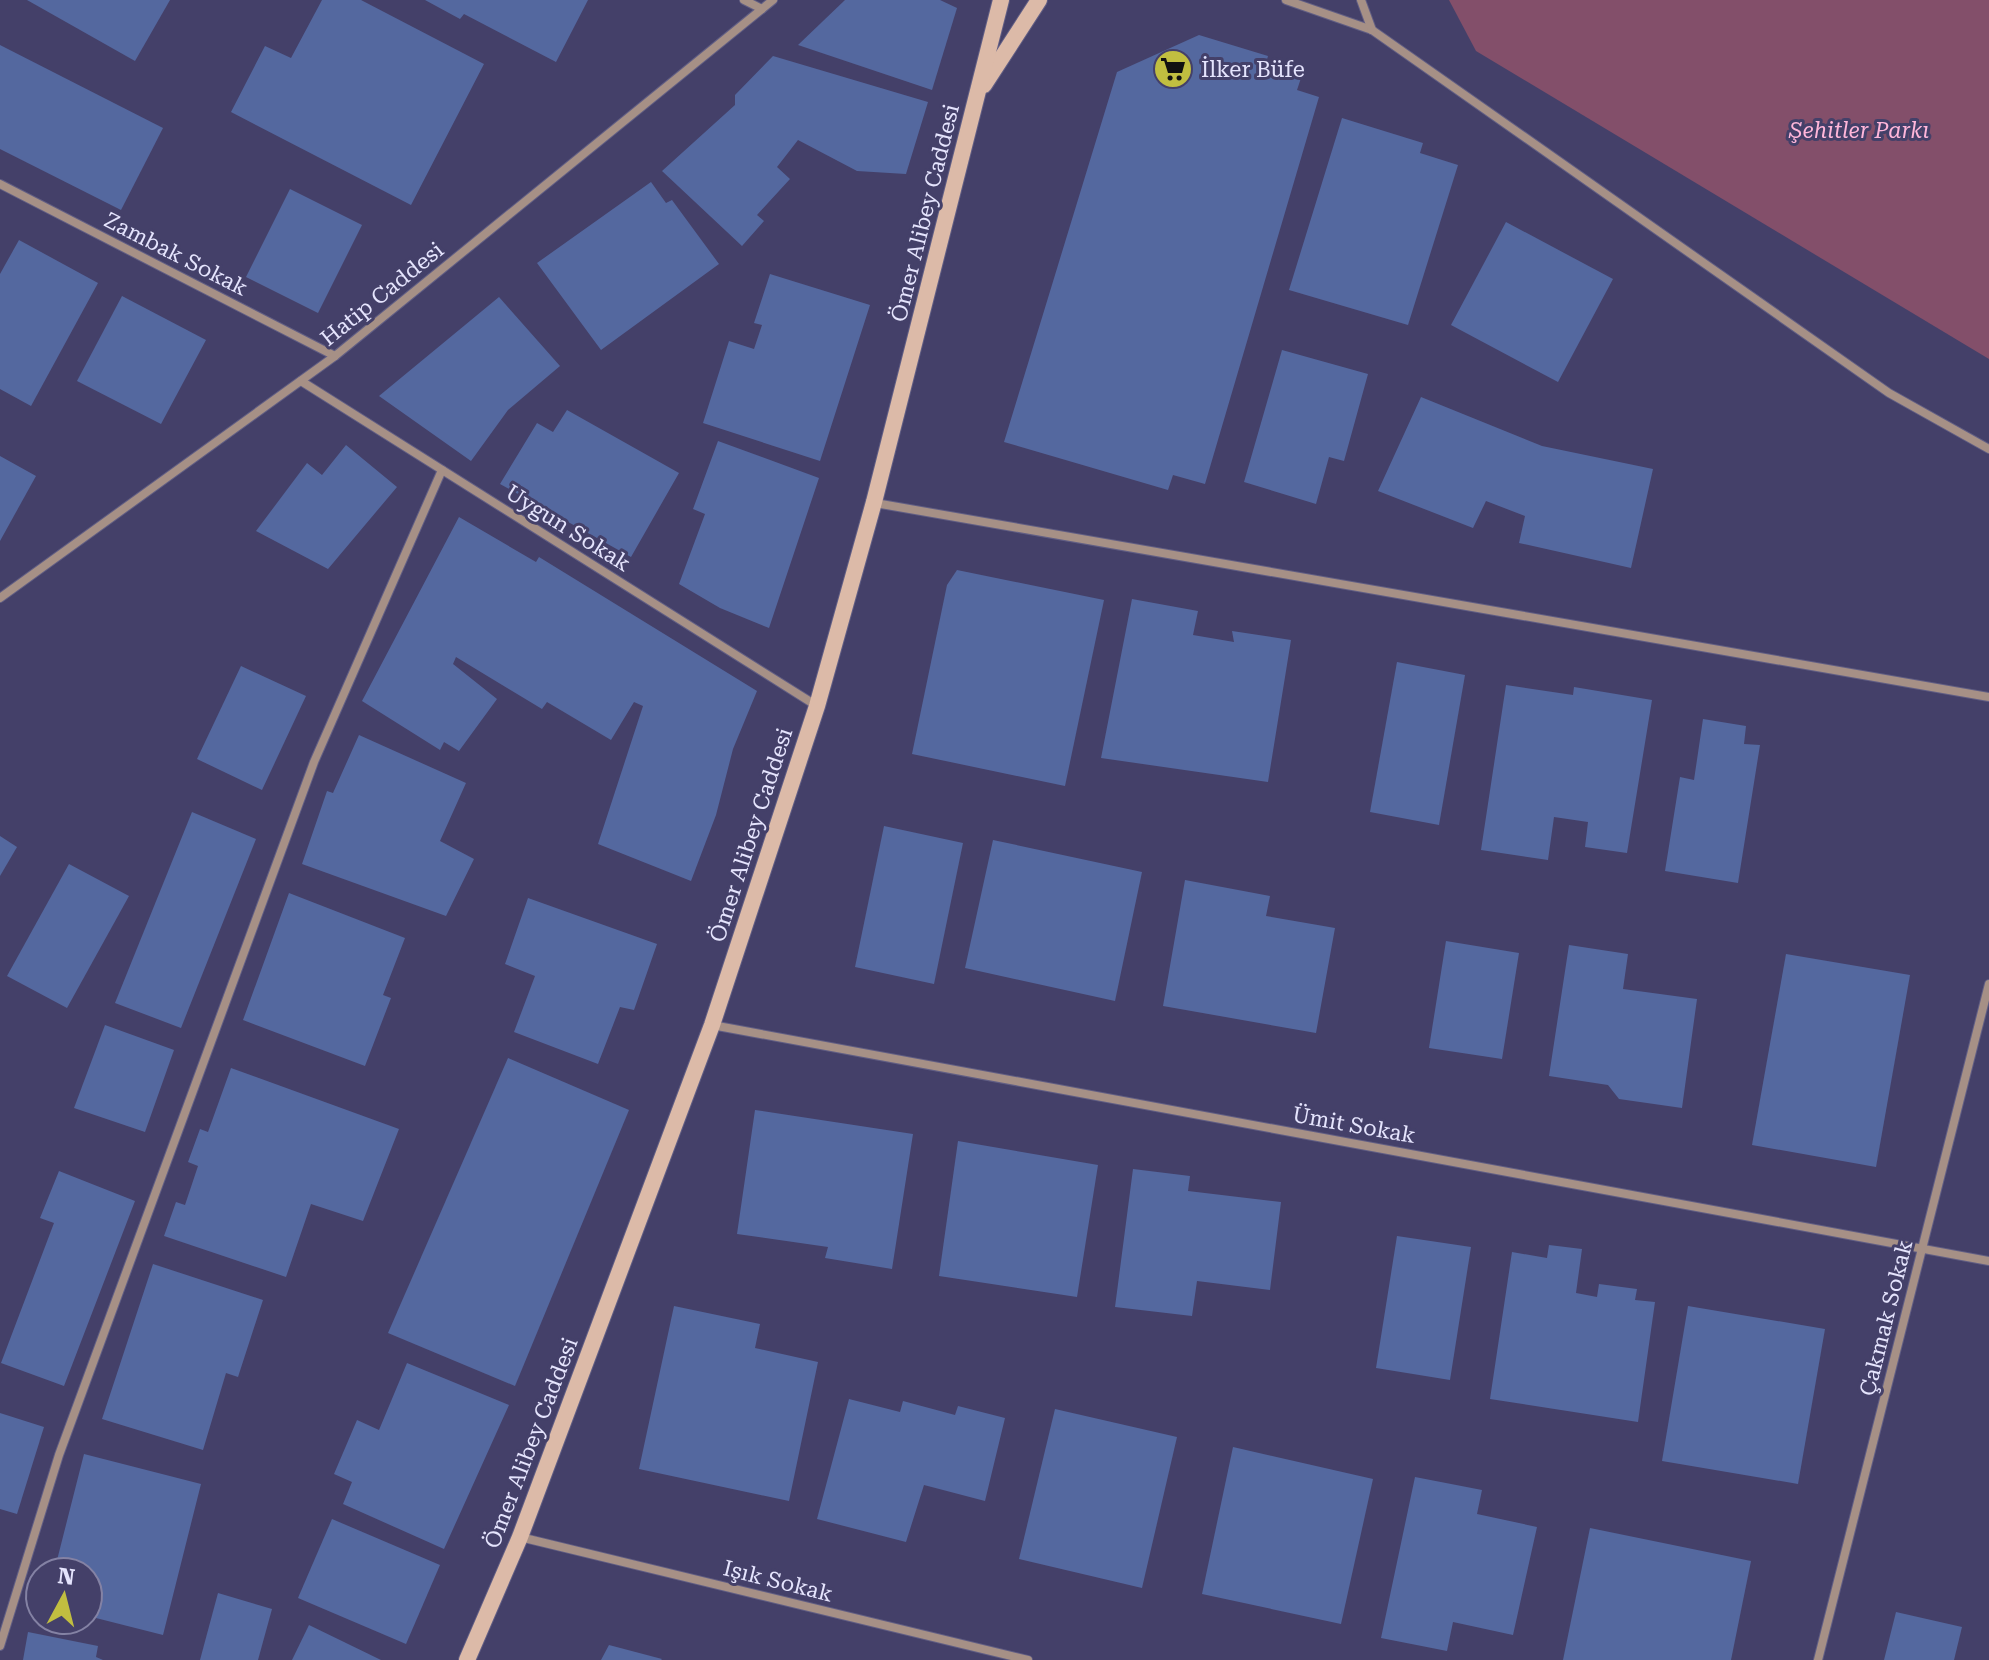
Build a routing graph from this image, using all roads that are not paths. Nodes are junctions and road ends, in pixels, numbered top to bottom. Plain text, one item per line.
1 (744, 0) edge
2 (773, 0) edge
3 (1001, 0) edge
4 (1039, 0) edge
5 (1286, 0) edge
6 (1361, 0) edge
7 (762, 9) junction
8 (1372, 30) junction
9 (977, 97) junction
10 (0, 184) edge
11 (335, 356) junction
12 (301, 381) junction
13 (1989, 449) edge
14 (442, 470) junction
15 (874, 502) junction
16 (0, 598) edge
17 (1989, 697) edge
18 (817, 706) junction
19 (1989, 984) edge
20 (712, 1025) junction
21 (1923, 1247) junction
22 (1989, 1261) edge
23 (520, 1537) junction
24 (0, 1646) edge
25 (467, 1660) edge
26 (1028, 1660) edge
27 (1818, 1660) edge

1 - 7 street
2 - 7 street, Hatip Caddesi
3 - 9 main road, Ömer Alibey Caddesi
4 - 9 main road
5 - 8 street
6 - 8 street
7 - 11 street, Hatip Caddesi
8 - 13 street
9 - 15 main road, Ömer Alibey Caddesi
10 - 11 street, Zambak Sokak
11 - 12 street, Hatip Caddesi
12 - 14 street, Uygun Sokak
12 - 16 street, Hatip Caddesi
14 - 18 street, Uygun Sokak
14 - 24 street
15 - 17 street
15 - 18 main road, Ömer Alibey Caddesi
18 - 20 main road, Ömer Alibey Caddesi
19 - 21 street, Çakmak Sokak
20 - 21 street, Ümit Sokak
20 - 23 main road, Ömer Alibey Caddesi
21 - 22 street, Ümit Sokak
21 - 27 street, Çakmak Sokak
23 - 25 main road, Ömer Alibey Caddesi
23 - 26 street, Işık Sokak

